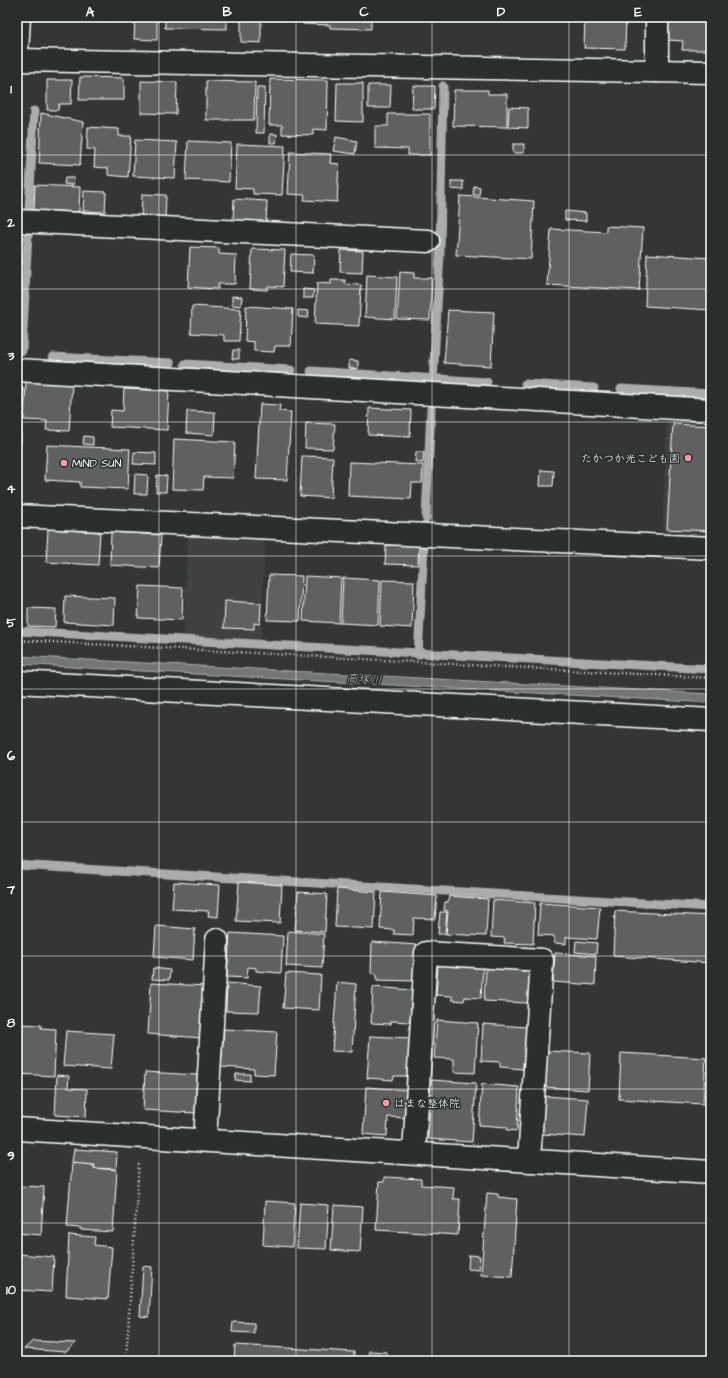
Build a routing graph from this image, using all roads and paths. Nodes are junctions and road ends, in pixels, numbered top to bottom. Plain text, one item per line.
1 (19, 17) edge
2 (657, 17) edge
3 (17, 53) edge
4 (17, 60) edge
5 (657, 71) junction
6 (711, 72) edge
7 (17, 221) edge
8 (428, 241) dead end
9 (17, 370) edge
10 (711, 410) edge
11 (17, 516) edge
12 (711, 548) edge
13 (17, 640) edge
14 (711, 678) edge
15 (17, 682) edge
16 (711, 720) edge
17 (217, 940) dead end
18 (17, 1129) edge
19 (140, 1136) junction
20 (205, 1140) junction
21 (414, 1153) junction
22 (529, 1161) junction
23 (711, 1172) edge
24 (126, 1361) edge

1 - 3 street
2 - 5 street
4 - 5 street
5 - 6 street
7 - 8 street
9 - 10 street
11 - 12 street
13 - 14 path
15 - 16 street
17 - 20 street
18 - 19 street
19 - 20 street
19 - 24 path
20 - 21 street
21 - 22 street
21 - 22 street
22 - 23 street

